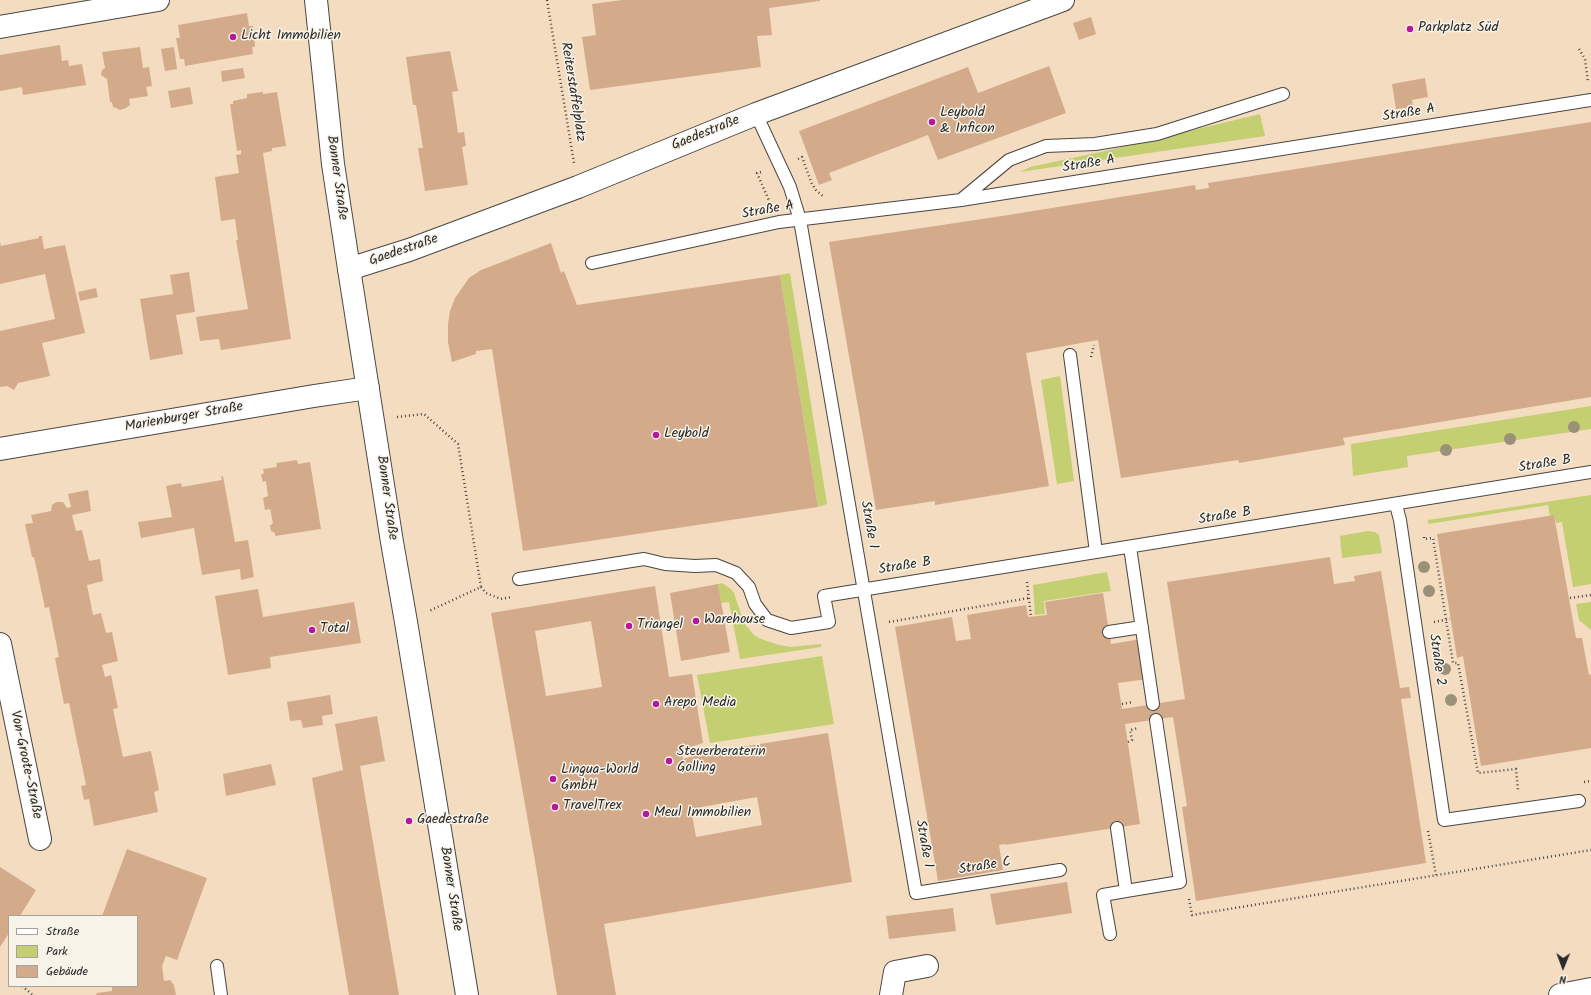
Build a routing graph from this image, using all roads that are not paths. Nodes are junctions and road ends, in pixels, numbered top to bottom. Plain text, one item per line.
1 (158, 0) edge
2 (316, 0) edge
3 (1063, 0) edge
4 (0, 27) edge
5 (1283, 94) dead end
6 (1591, 100) edge
7 (756, 114) junction
8 (960, 200) junction
9 (800, 220) junction
10 (592, 263) dead end
11 (349, 269) junction
12 (1070, 355) dead end
13 (368, 388) junction
14 (0, 449) edge
15 (1591, 472) edge
16 (1396, 504) junction
17 (1130, 548) junction
18 (1096, 552) junction
19 (518, 579) dead end
20 (864, 589) junction
21 (1142, 627) junction
22 (1109, 632) dead end
23 (0, 644) edge
24 (1153, 704) dead end
25 (1156, 720) dead end
26 (1579, 801) dead end
27 (1116, 828) dead end
28 (40, 839) dead end
29 (1060, 870) dead end
30 (1126, 891) junction
31 (916, 893) joint
32 (1110, 934) dead end
33 (217, 966) dead end
34 (927, 966) dead end
35 (1591, 989) edge
36 (221, 995) edge
37 (467, 995) edge
38 (892, 995) edge
39 (1560, 995) edge

1 - 4 street
2 - 11 street, Bonner Straße
3 - 7 street, Gaedestraße
5 - 8 lane
6 - 8 lane, Straße A
7 - 9 lane, Straße 1
7 - 11 street, Gaedestraße
8 - 9 lane, Straße A
9 - 10 lane, Straße A
9 - 20 lane, Straße 1
11 - 13 street, Bonner Straße
12 - 18 lane
13 - 14 street, Marienburger Straße
13 - 37 street, Bonner Straße
15 - 16 lane, Straße B
16 - 17 lane, Straße B
16 - 26 lane, Straße 2
17 - 18 lane, Straße B
17 - 21 lane
18 - 20 lane, Straße B
19 - 20 lane, Straße B
20 - 31 lane, Straße 1
21 - 22 lane
21 - 24 lane
23 - 28 street, Von-Groote-Straße
25 - 30 lane
27 - 30 lane
29 - 31 lane, Straße C
30 - 32 lane
33 - 36 lane
34 - 38 street
35 - 39 street

